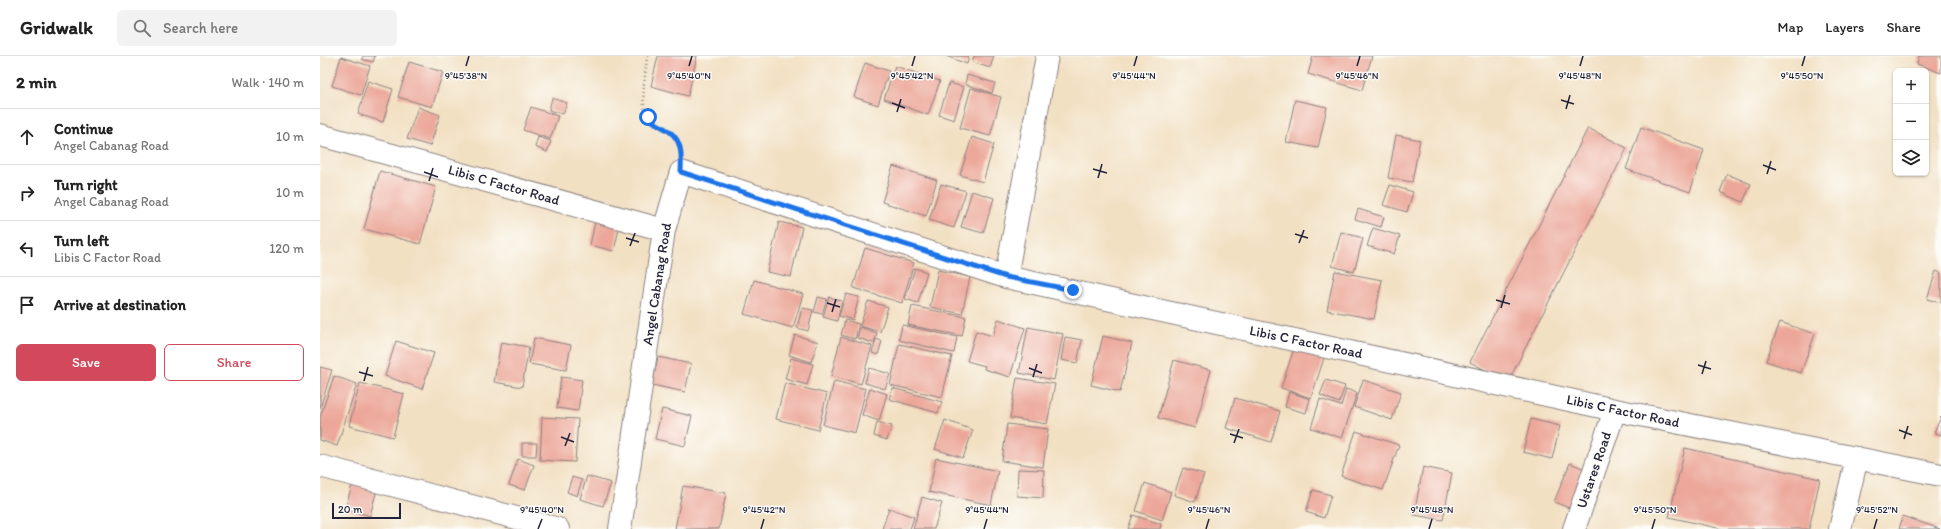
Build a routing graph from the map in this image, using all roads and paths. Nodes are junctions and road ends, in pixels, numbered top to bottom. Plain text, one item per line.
1 (646, 56) edge
2 (1047, 56) edge
3 (320, 135) edge
4 (681, 172) junction
5 (664, 230) junction
6 (1006, 277) junction
7 (1614, 410) junction
8 (1857, 458) junction
9 (320, 466) edge
10 (1941, 475) edge
11 (558, 529) edge
12 (620, 529) edge
13 (1574, 529) edge
14 (1840, 529) edge

1 - 4 path
2 - 6 street
3 - 5 street, Libis C Factor Road
4 - 5 street, Angel Cabanag Road
4 - 6 street, Libis C Factor Road
5 - 12 street, Angel Cabanag Road
6 - 7 street, Libis C Factor Road
7 - 8 street, Libis C Factor Road
7 - 13 street, Ustares Road
8 - 10 street, Libis C Factor Road
8 - 14 street
9 - 11 street

